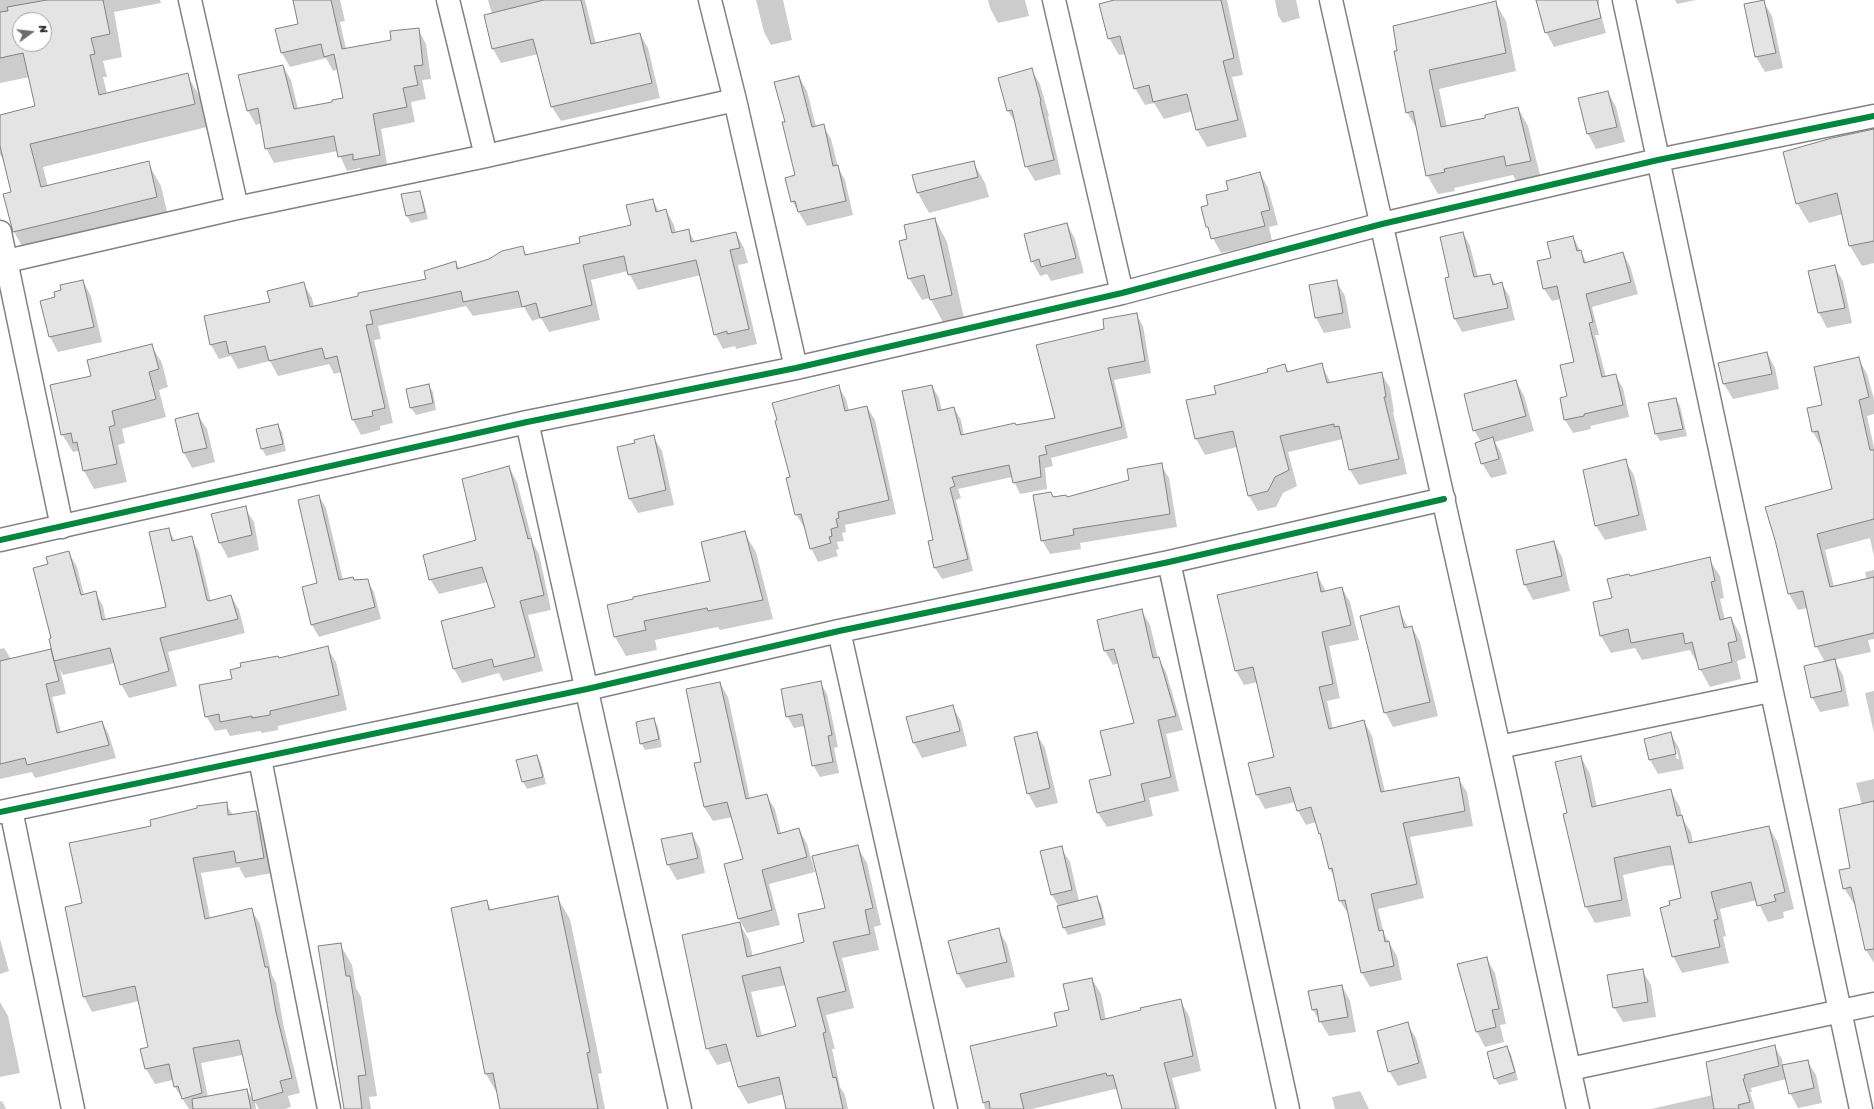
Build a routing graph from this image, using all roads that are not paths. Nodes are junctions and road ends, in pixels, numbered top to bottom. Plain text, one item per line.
1 (190, 0) edge
2 (448, 0) edge
3 (710, 0) edge
4 (1054, 0) edge
5 (1331, 0) edge
6 (1624, 0) edge
7 (735, 100) junction
8 (1874, 116) edge
9 (486, 156) junction
10 (1658, 160) junction
11 (237, 208) junction
12 (1382, 224) junction
13 (0, 232) edge
14 (8, 261) junction
15 (1122, 293) junction
16 (796, 368) junction
17 (527, 422) junction
18 (1444, 499) junction
19 (62, 527) junction
20 (0, 540) edge
21 (1170, 562) junction
22 (839, 631) junction
23 (587, 689) junction
24 (1770, 691) junction
25 (1499, 747) junction
26 (260, 759) junction
27 (6, 811) edge
28 (1874, 1004) edge
29 (1840, 1012) junction
30 (1570, 1069) junction
31 (73, 1109) edge
32 (328, 1109) edge
33 (680, 1109) edge
34 (946, 1109) edge
35 (1288, 1109) edge
36 (1578, 1109) edge
37 (1861, 1109) edge

1 - 11 street
2 - 9 street
3 - 7 street
4 - 15 street
5 - 12 street
6 - 10 street
7 - 9 street
7 - 16 street
8 - 10 street
9 - 11 street
10 - 12 street
10 - 24 street
11 - 14 street
12 - 15 street
12 - 18 street
13 - 14 street
14 - 19 street
15 - 16 street
16 - 17 street
17 - 19 street
17 - 23 street
18 - 21 street
18 - 25 street
19 - 20 street
21 - 22 street
21 - 35 street
22 - 23 street
22 - 34 street
23 - 26 street
23 - 33 street
24 - 25 street
24 - 29 street
25 - 30 street
26 - 27 street
26 - 32 street
27 - 31 street
28 - 29 street
29 - 30 street
29 - 37 street
30 - 36 street

